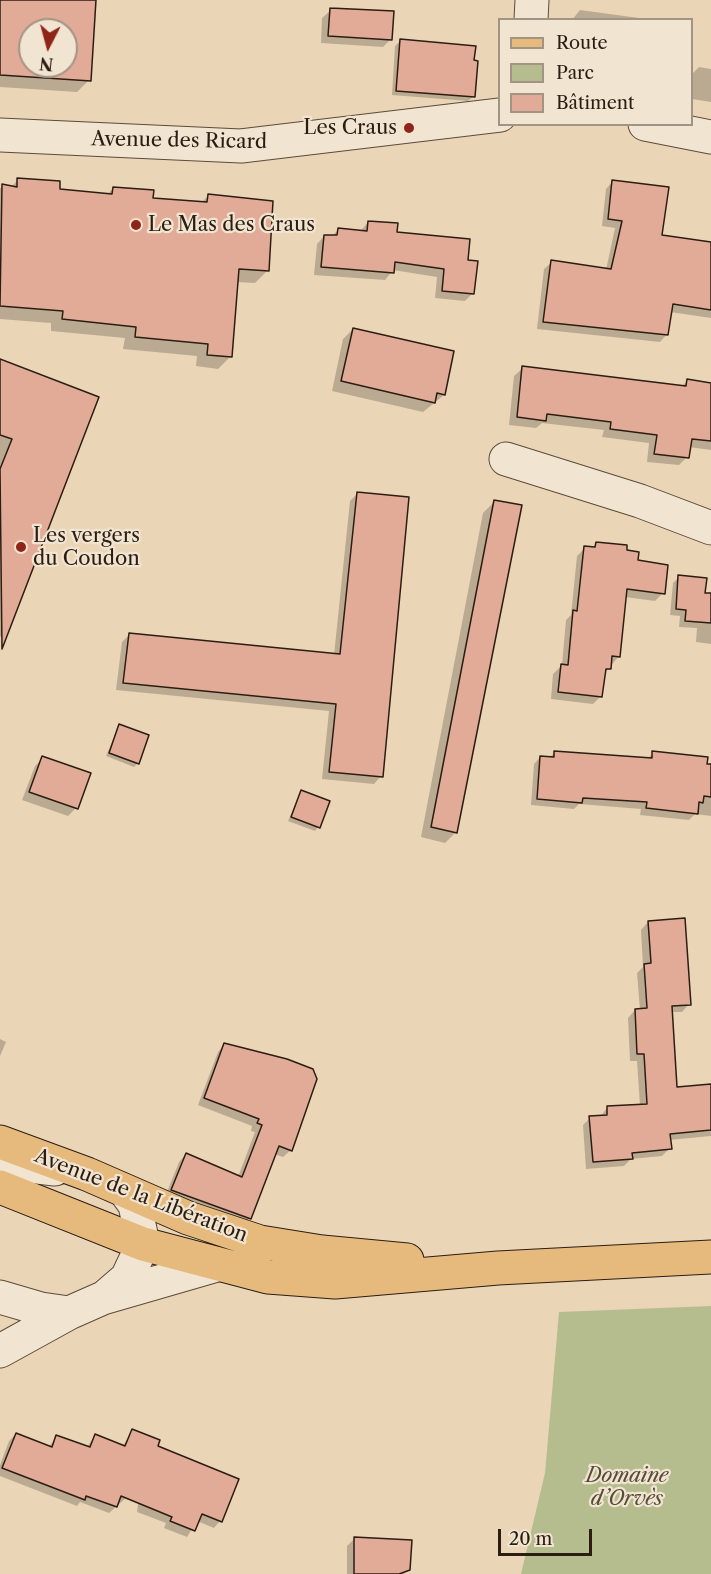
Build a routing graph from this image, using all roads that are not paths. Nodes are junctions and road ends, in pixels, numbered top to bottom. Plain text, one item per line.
1 (532, 0) edge
2 (531, 18) edge
3 (498, 115) edge
4 (655, 126) edge
5 (0, 135) edge
6 (711, 137) edge
7 (506, 459) dead end
8 (711, 528) edge
9 (0, 1142) edge
10 (0, 1163) edge
11 (87, 1174) junction
12 (0, 1187) edge
13 (125, 1191) junction
14 (143, 1244) junction
15 (711, 1257) edge
16 (217, 1265) junction
17 (498, 1268) junction
18 (0, 1297) edge
19 (103, 1298) junction
20 (69, 1313) junction
21 (0, 1351) edge

1 - 2 street
3 - 5 street, Avenue des Ricard
4 - 6 street
7 - 8 street
9 - 11 main road, Avenue de la Libération
10 - 11 street
11 - 13 main road, Avenue de la Libération
12 - 14 main road, Avenue de la Libération
13 - 14 street
13 - 17 main road, Avenue de la Libération
14 - 16 main road, Avenue de la Libération
14 - 19 street
15 - 17 main road, Avenue de la Libération
16 - 17 main road, Avenue de la Libération
16 - 19 street
18 - 20 street
19 - 20 street
20 - 21 street

